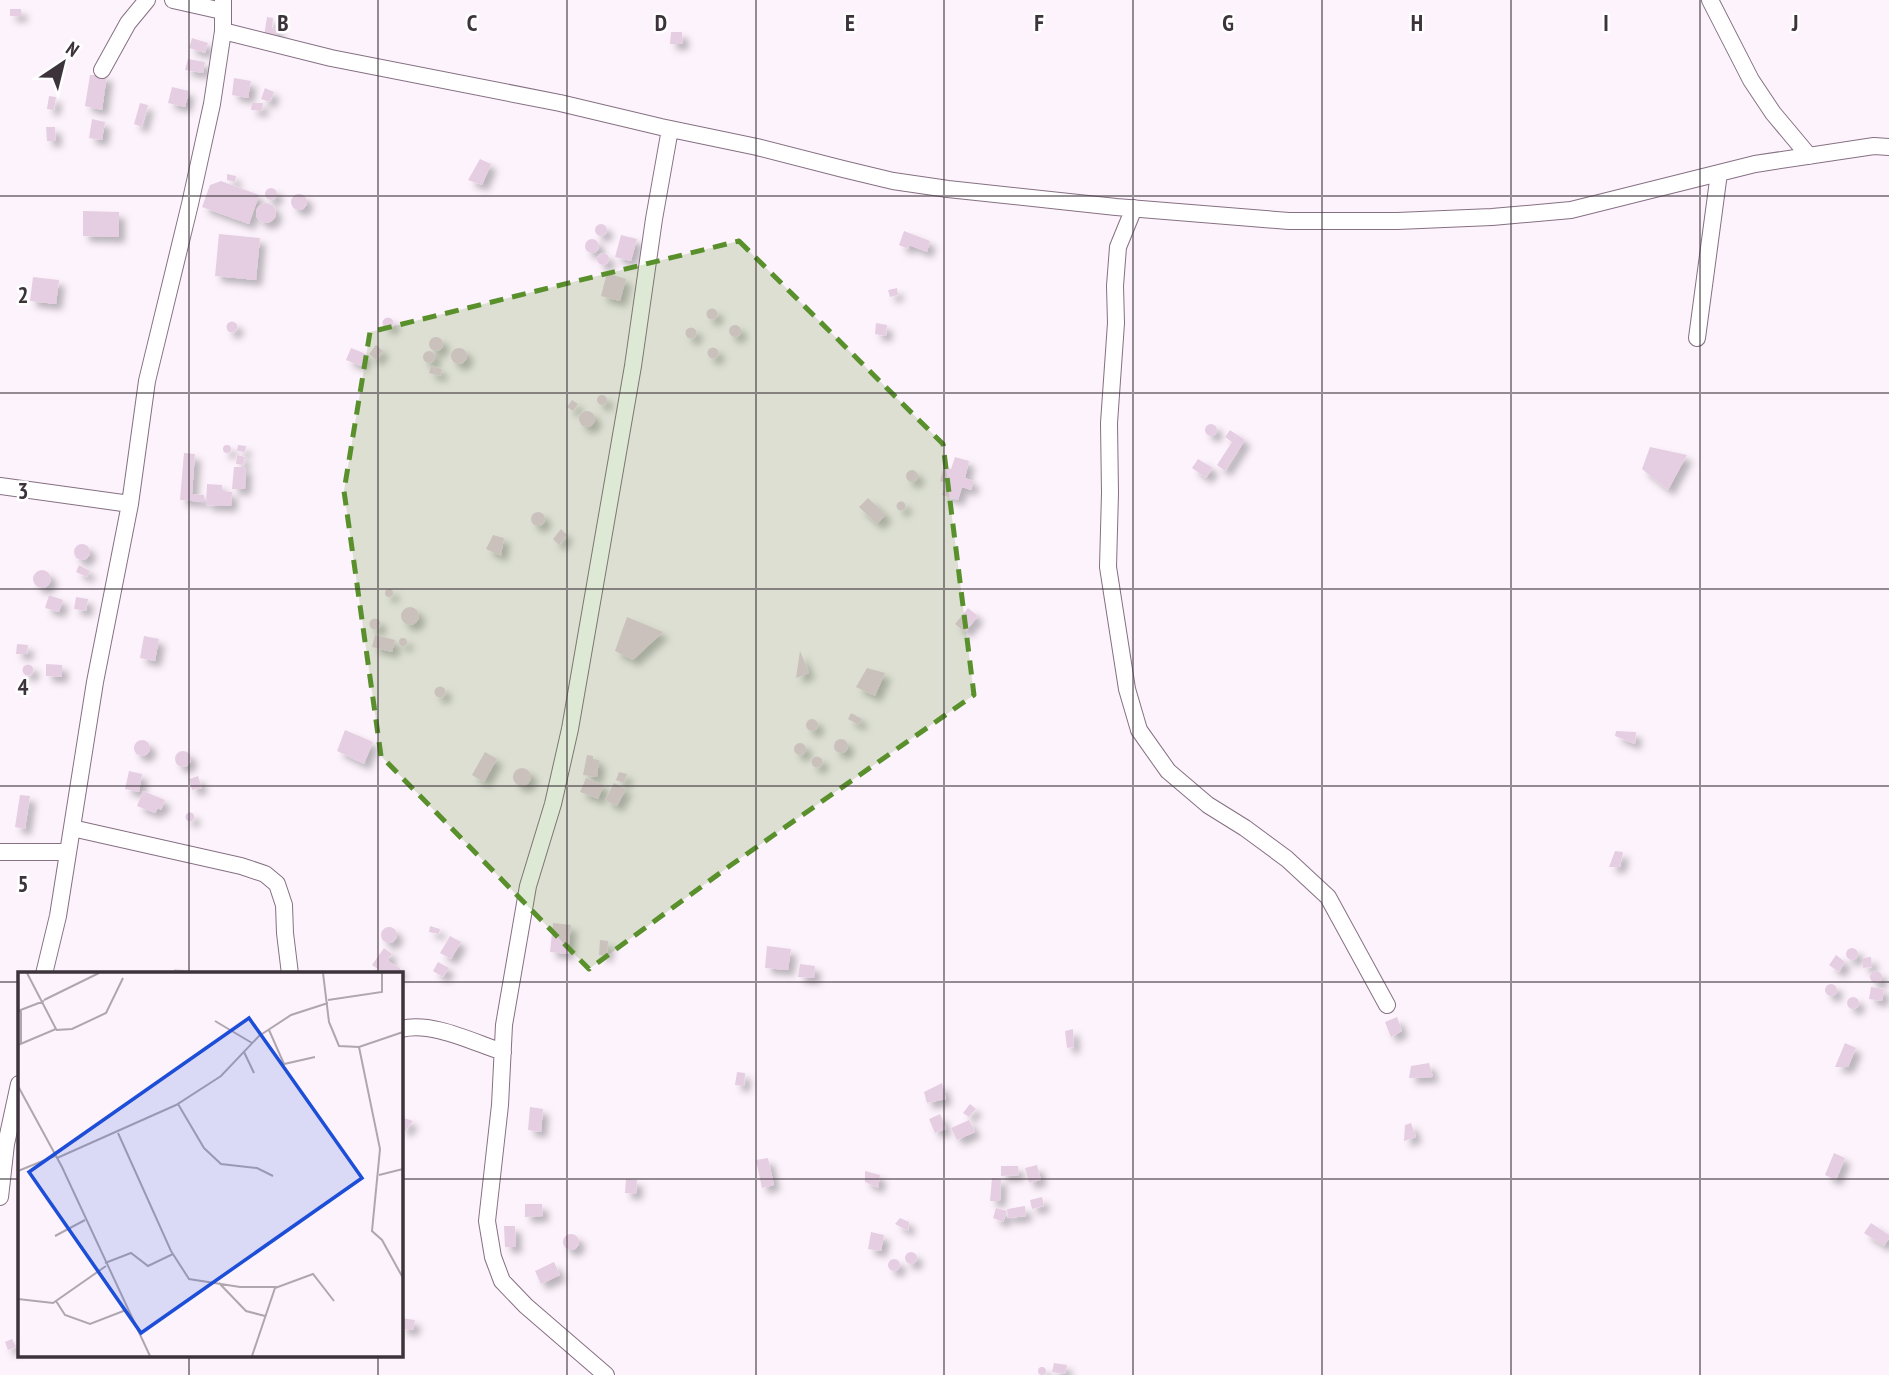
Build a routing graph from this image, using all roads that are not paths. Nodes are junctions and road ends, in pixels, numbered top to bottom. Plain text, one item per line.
1 (147, 0) edge
2 (173, 0) edge
3 (1710, 0) edge
4 (222, 5) edge
5 (223, 30) junction
6 (102, 70) dead end
7 (670, 129) junction
8 (1889, 147) edge
9 (1808, 156) junction
10 (1719, 173) junction
11 (1134, 208) junction
12 (1696, 338) dead end
13 (0, 486) edge
14 (130, 504) junction
15 (72, 828) junction
16 (0, 852) edge
17 (68, 852) junction
18 (44, 972) edge
19 (290, 972) edge
20 (1387, 1005) dead end
21 (402, 1029) edge
22 (503, 1052) junction
23 (18, 1089) edge
24 (0, 1188) edge
25 (606, 1375) edge

1 - 6 street
2 - 4 street
3 - 9 street
4 - 5 street
5 - 7 street
5 - 14 street
7 - 11 street
7 - 22 street
8 - 9 street
9 - 10 street
10 - 11 street
10 - 12 street
11 - 20 street
13 - 14 street
14 - 15 street
15 - 17 street
15 - 19 street
16 - 17 street
17 - 18 street
21 - 22 street
22 - 25 street
23 - 24 street

